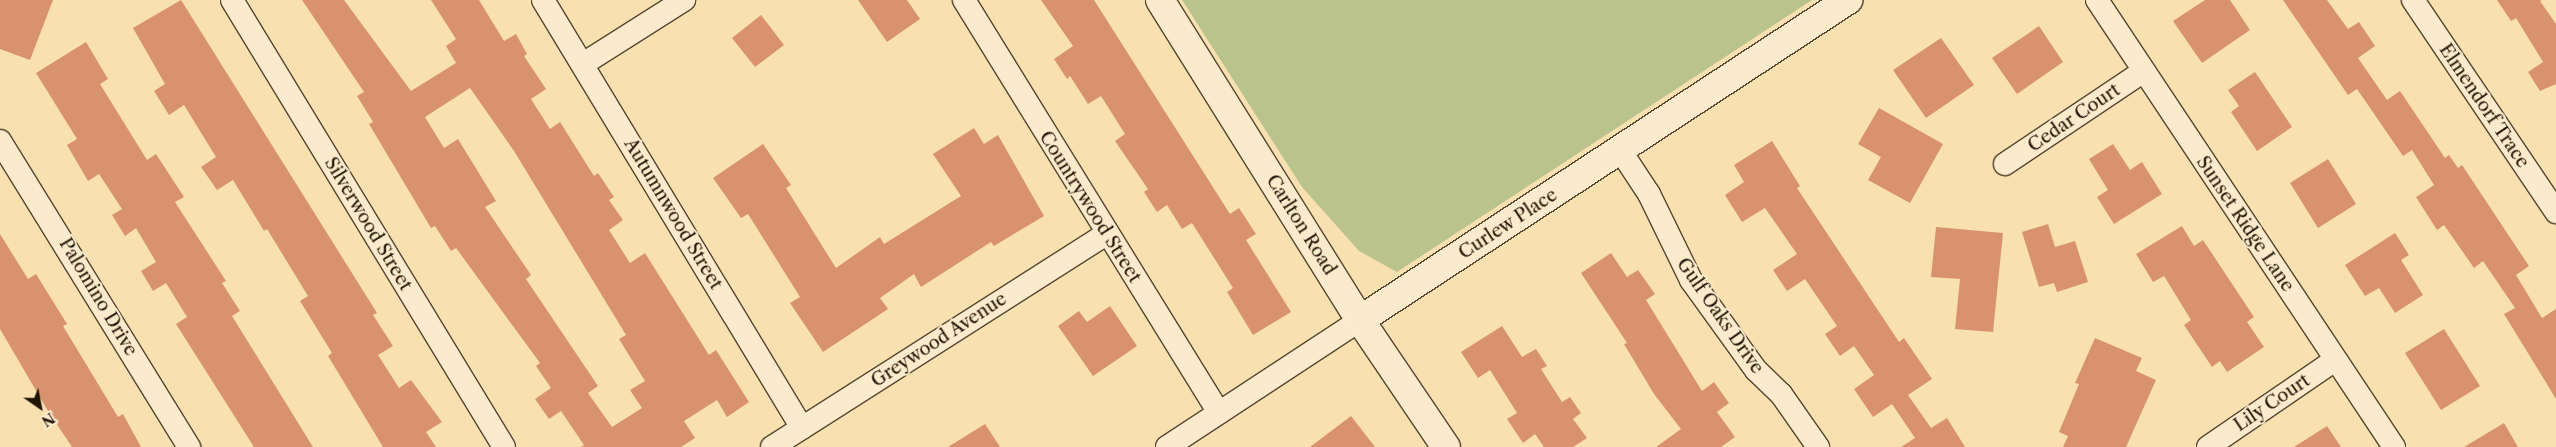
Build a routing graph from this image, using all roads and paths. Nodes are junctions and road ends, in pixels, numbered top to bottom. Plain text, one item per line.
1 (232, 0) edge
2 (543, 0) edge
3 (684, 0) edge
4 (964, 0) edge
5 (1160, 0) edge
6 (1848, 0) edge
7 (2097, 0) edge
8 (2412, 0) edge
9 (583, 64) junction
10 (2144, 71) junction
11 (3, 144) edge
12 (1620, 150) junction
13 (2005, 164) dead end
14 (2556, 212) edge
15 (1106, 234) junction
16 (1360, 320) junction
17 (2336, 360) junction
18 (1219, 413) junction
19 (802, 428) junction
20 (189, 447) edge
21 (504, 447) edge
22 (772, 447) edge
23 (1167, 447) edge
24 (1446, 447) edge
25 (1818, 447) edge
26 (2208, 447) edge
27 (2394, 447) edge

1 - 21 street, Silverwood Street
2 - 9 street, Autumnwood Street
3 - 9 street
4 - 15 street, Countrywood Street
5 - 16 street, Carlton Road
6 - 12 street, Curlew Place
7 - 10 street, Sunset Ridge Lane
8 - 14 street, Elmendorf Trace
9 - 19 street, Autumnwood Street
10 - 13 street, Cedar Court
10 - 17 street, Sunset Ridge Lane
11 - 20 street, Palomino Drive
12 - 16 street, Curlew Place
12 - 25 street, Gulf Oaks Drive
15 - 18 street, Countrywood Street
15 - 19 street, Greywood Avenue
16 - 18 street, Curlew Place
16 - 24 street, Carlton Road
17 - 26 street, Lily Court
17 - 27 street, Sunset Ridge Lane
18 - 23 street, Curlew Place
19 - 22 street, Greywood Avenue

